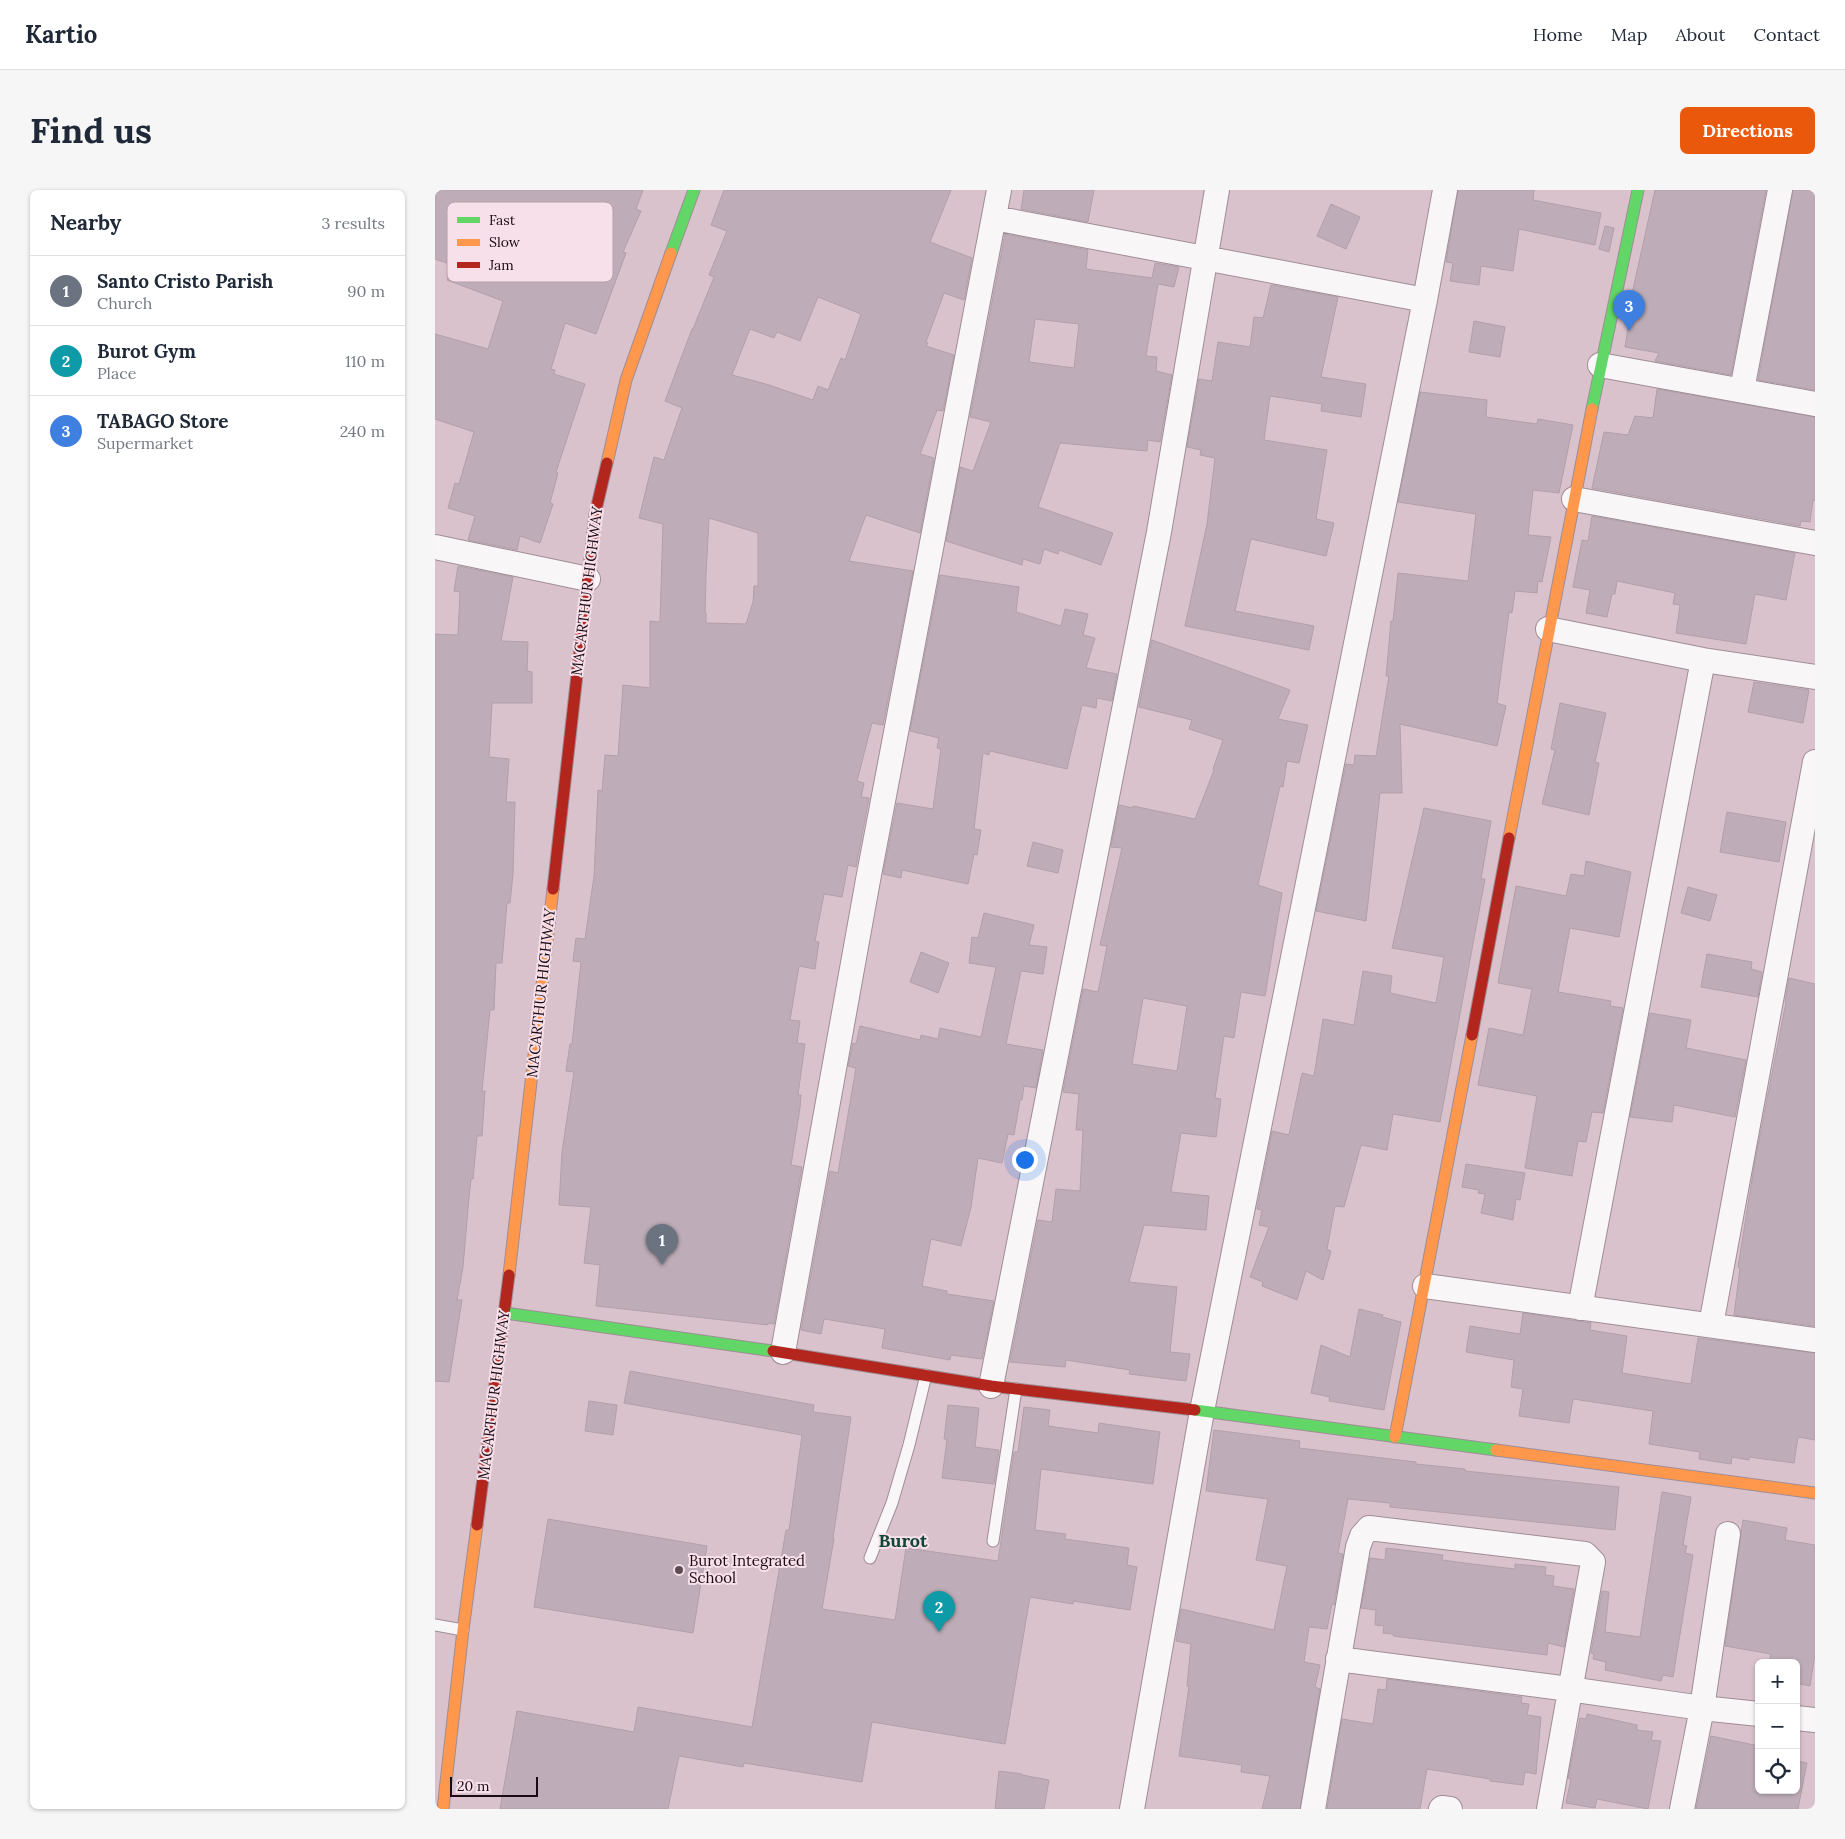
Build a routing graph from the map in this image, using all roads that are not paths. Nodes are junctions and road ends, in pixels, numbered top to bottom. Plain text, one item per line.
1 (694, 190) edge
2 (999, 190) edge
3 (1217, 190) edge
4 (1445, 190) edge
5 (1638, 190) edge
6 (1780, 190) edge
7 (995, 218) junction
8 (1205, 259) junction
9 (1425, 300) junction
10 (1600, 365) junction
11 (1742, 390) junction
12 (1815, 404) edge
13 (1574, 499) junction
14 (1815, 543) edge
15 (435, 547) edge
16 (588, 579) junction
17 (1548, 629) junction
18 (1703, 660) junction
19 (1815, 677) edge
20 (1815, 762) edge
21 (1425, 1286) junction
22 (1580, 1308) junction
23 (505, 1313) junction
24 (1711, 1325) junction
25 (1815, 1340) edge
26 (783, 1352) junction
27 (926, 1375) junction
28 (991, 1386) junction
29 (1015, 1389) junction
30 (1202, 1411) junction
31 (1395, 1437) junction
32 (1815, 1493) edge
33 (1727, 1534) dead end
34 (993, 1541) dead end
35 (870, 1558) dead end
36 (435, 1625) edge
37 (463, 1630) junction
38 (1339, 1659) junction
39 (1569, 1689) junction
40 (1702, 1708) junction
41 (1755, 1714) edge
42 (1800, 1718) edge
43 (1815, 1720) edge
44 (443, 1809) edge
45 (1132, 1809) edge
46 (1313, 1809) edge
47 (1441, 1809) edge
48 (1450, 1809) edge
49 (1549, 1809) edge
50 (1683, 1809) edge

1 - 16 main road, MACARTHUR HIGHWAY
2 - 7 street
3 - 8 street
4 - 9 street
5 - 10 main road
6 - 11 street
7 - 8 street
7 - 26 street
8 - 9 street
8 - 28 street
9 - 30 street
10 - 11 street
10 - 13 main road
11 - 12 street
13 - 14 street
13 - 17 main road
15 - 16 street
16 - 23 main road, MACARTHUR HIGHWAY
17 - 18 street
17 - 21 main road
18 - 19 street
18 - 22 street
20 - 24 street
21 - 22 street
21 - 31 main road
22 - 24 street
23 - 26 main road
23 - 37 main road, MACARTHUR HIGHWAY
24 - 25 street
26 - 27 main road
27 - 28 main road
27 - 35 lane
28 - 29 main road
29 - 30 main road
29 - 34 lane
30 - 31 main road
30 - 45 street
31 - 32 main road
33 - 40 street
36 - 37 lane
37 - 44 main road, MACARTHUR HIGHWAY
38 - 39 street
38 - 39 street
38 - 46 street
39 - 40 street
39 - 49 street
40 - 41 street
40 - 50 street
42 - 43 street
47 - 48 street

